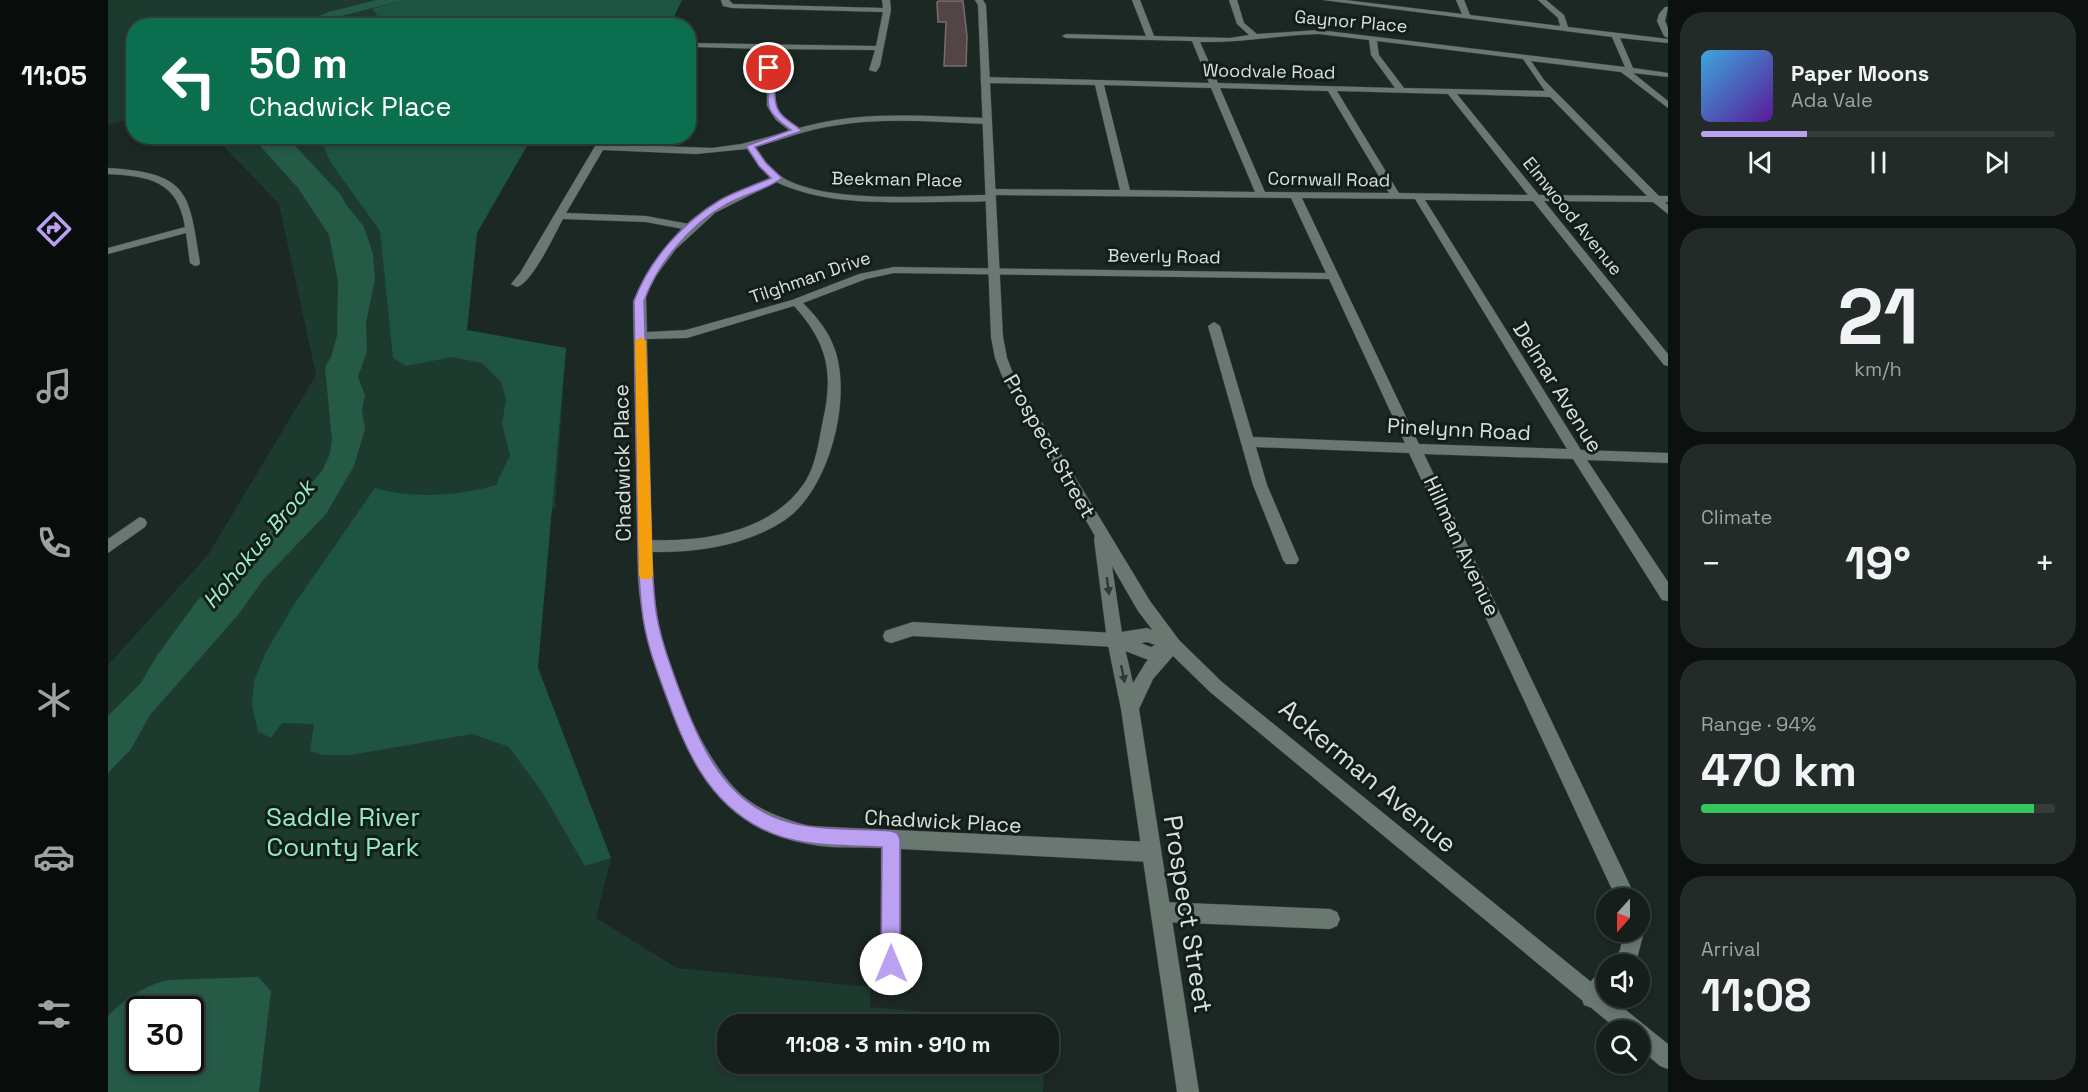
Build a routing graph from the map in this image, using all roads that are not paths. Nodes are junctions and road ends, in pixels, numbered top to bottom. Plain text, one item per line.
1 (725, 0) edge
2 (886, 0) edge
3 (1136, 0) edge
4 (1233, 0) edge
5 (1327, 0) edge
6 (1460, 0) edge
7 (1542, 0) edge
8 (981, 2) edge
9 (1378, 3) edge
10 (887, 9) junction
11 (1668, 9) edge
12 (1467, 17) junction
13 (1565, 28) junction
14 (1615, 35) junction
15 (1066, 36) dead end
16 (1255, 36) junction
17 (1372, 37) junction
18 (1151, 39) junction
19 (1668, 39) edge
20 (1196, 40) junction
21 (696, 45) edge
22 (770, 47) junction
23 (879, 48) junction
24 (1525, 57) junction
25 (873, 70) dead end
26 (1627, 70) junction
27 (1668, 75) edge
28 (984, 80) junction
29 (1099, 83) junction
30 (1215, 86) junction
31 (1331, 88) junction
32 (1401, 90) junction
33 (1451, 92) junction
34 (1553, 94) junction
35 (1668, 105) edge
36 (987, 122) junction
37 (798, 131) junction
38 (602, 144) edge
39 (750, 146) junction
40 (600, 147) junction
41 (108, 171) edge
42 (777, 178) junction
43 (1126, 193) junction
44 (990, 195) junction
45 (1261, 195) junction
46 (1295, 195) junction
47 (1396, 196) junction
48 (1418, 196) junction
49 (1537, 197) junction
50 (1656, 199) junction
51 (1668, 199) edge
52 (1668, 211) edge
53 (560, 216) junction
54 (689, 227) junction
55 (189, 229) junction
56 (108, 251) edge
57 (195, 263) dead end
58 (994, 272) junction
59 (1334, 276) junction
60 (517, 284) dead end
61 (796, 302) junction
62 (1214, 326) dead end
63 (641, 334) junction
64 (1668, 362) edge
65 (1248, 442) junction
66 (1416, 448) junction
67 (1577, 455) junction
68 (1668, 458) edge
69 (140, 523) dead end
70 (1101, 533) junction
71 (645, 546) junction
72 (108, 547) edge
73 (1291, 560) dead end
74 (1668, 595) edge
75 (891, 636) dead end
76 (1115, 640) junction
77 (1173, 645) junction
78 (1130, 709) junction
79 (891, 839) junction
80 (1152, 852) junction
81 (1621, 888) edge
82 (1162, 912) junction
83 (1330, 919) dead end
84 (891, 964) dead end
85 (1596, 992) edge
86 (1592, 997) junction
87 (1621, 1020) edge
88 (1650, 1043) edge
89 (1668, 1058) edge
90 (1188, 1092) edge

1 - 10 street
2 - 10 street
3 - 18 street
4 - 16 street
5 - 9 street
6 - 12 street
7 - 13 street
8 - 28 street, Prospect Street
9 - 12 street
10 - 23 street
11 - 19 street
12 - 13 street
13 - 14 street
14 - 19 street
14 - 26 street
15 - 18 street, Gaynor Place
16 - 17 street, Gaynor Place
16 - 20 street, Gaynor Place
17 - 24 street, Gaynor Place
17 - 32 street
18 - 20 street, Gaynor Place
20 - 30 street
21 - 22 street
22 - 23 street
22 - 37 street
23 - 25 street
24 - 26 street, Gaynor Place
24 - 34 street
26 - 27 street, Gaynor Place
26 - 35 street
28 - 29 street, Woodvale Road
28 - 36 street, Prospect Street
29 - 30 street, Woodvale Road
29 - 43 street
30 - 31 street, Woodvale Road
30 - 45 street
31 - 32 street, Woodvale Road
31 - 47 street
32 - 33 street, Woodvale Road
33 - 34 street, Woodvale Road
33 - 49 street, Elmwood Avenue
34 - 50 street
36 - 37 street
36 - 44 street, Prospect Street
37 - 39 street
38 - 40 street
39 - 40 street
39 - 42 street, Beekman Place
40 - 53 street
41 - 55 street
42 - 44 street, Beekman Place
42 - 54 street, Chadwick Place
43 - 44 street, Cornwall Road
43 - 45 street, Cornwall Road
44 - 58 street, Prospect Street
45 - 46 street, Cornwall Road
46 - 47 street, Cornwall Road
46 - 59 street, Hillman Avenue
47 - 48 street, Cornwall Road
48 - 49 street, Cornwall Road
48 - 67 street, Delmar Avenue
49 - 50 street, Cornwall Road
49 - 64 street, Elmwood Avenue
50 - 51 street, Cornwall Road
50 - 52 street
53 - 54 street
53 - 60 street
54 - 63 street, Chadwick Place
55 - 56 street
55 - 57 street
58 - 59 street, Beverly Road
58 - 61 street, Tilghman Drive
58 - 70 street, Prospect Street
59 - 66 street, Hillman Avenue
61 - 63 street, Tilghman Drive
61 - 71 street
62 - 65 street
63 - 71 street, Chadwick Place
65 - 66 street, Pinelynn Road
65 - 73 street
66 - 67 street, Pinelynn Road
66 - 81 street, Hillman Avenue
67 - 68 street, Pinelynn Road
67 - 74 street, Delmar Avenue
69 - 72 street
70 -> 76 street, Prospect Street
70 - 77 street, Ackerman Avenue
71 - 79 street, Chadwick Place
75 - 76 street
76 - 77 street
76 -> 78 street, Prospect Street
77 - 78 street
77 - 86 street, Ackerman Avenue
78 - 80 street, Prospect Street
79 - 80 street, Chadwick Place
79 - 84 street
80 - 82 street, Prospect Street
82 - 83 street
82 - 90 street, Prospect Street
85 - 86 street
86 - 87 street, Ackerman Avenue
88 - 89 street

